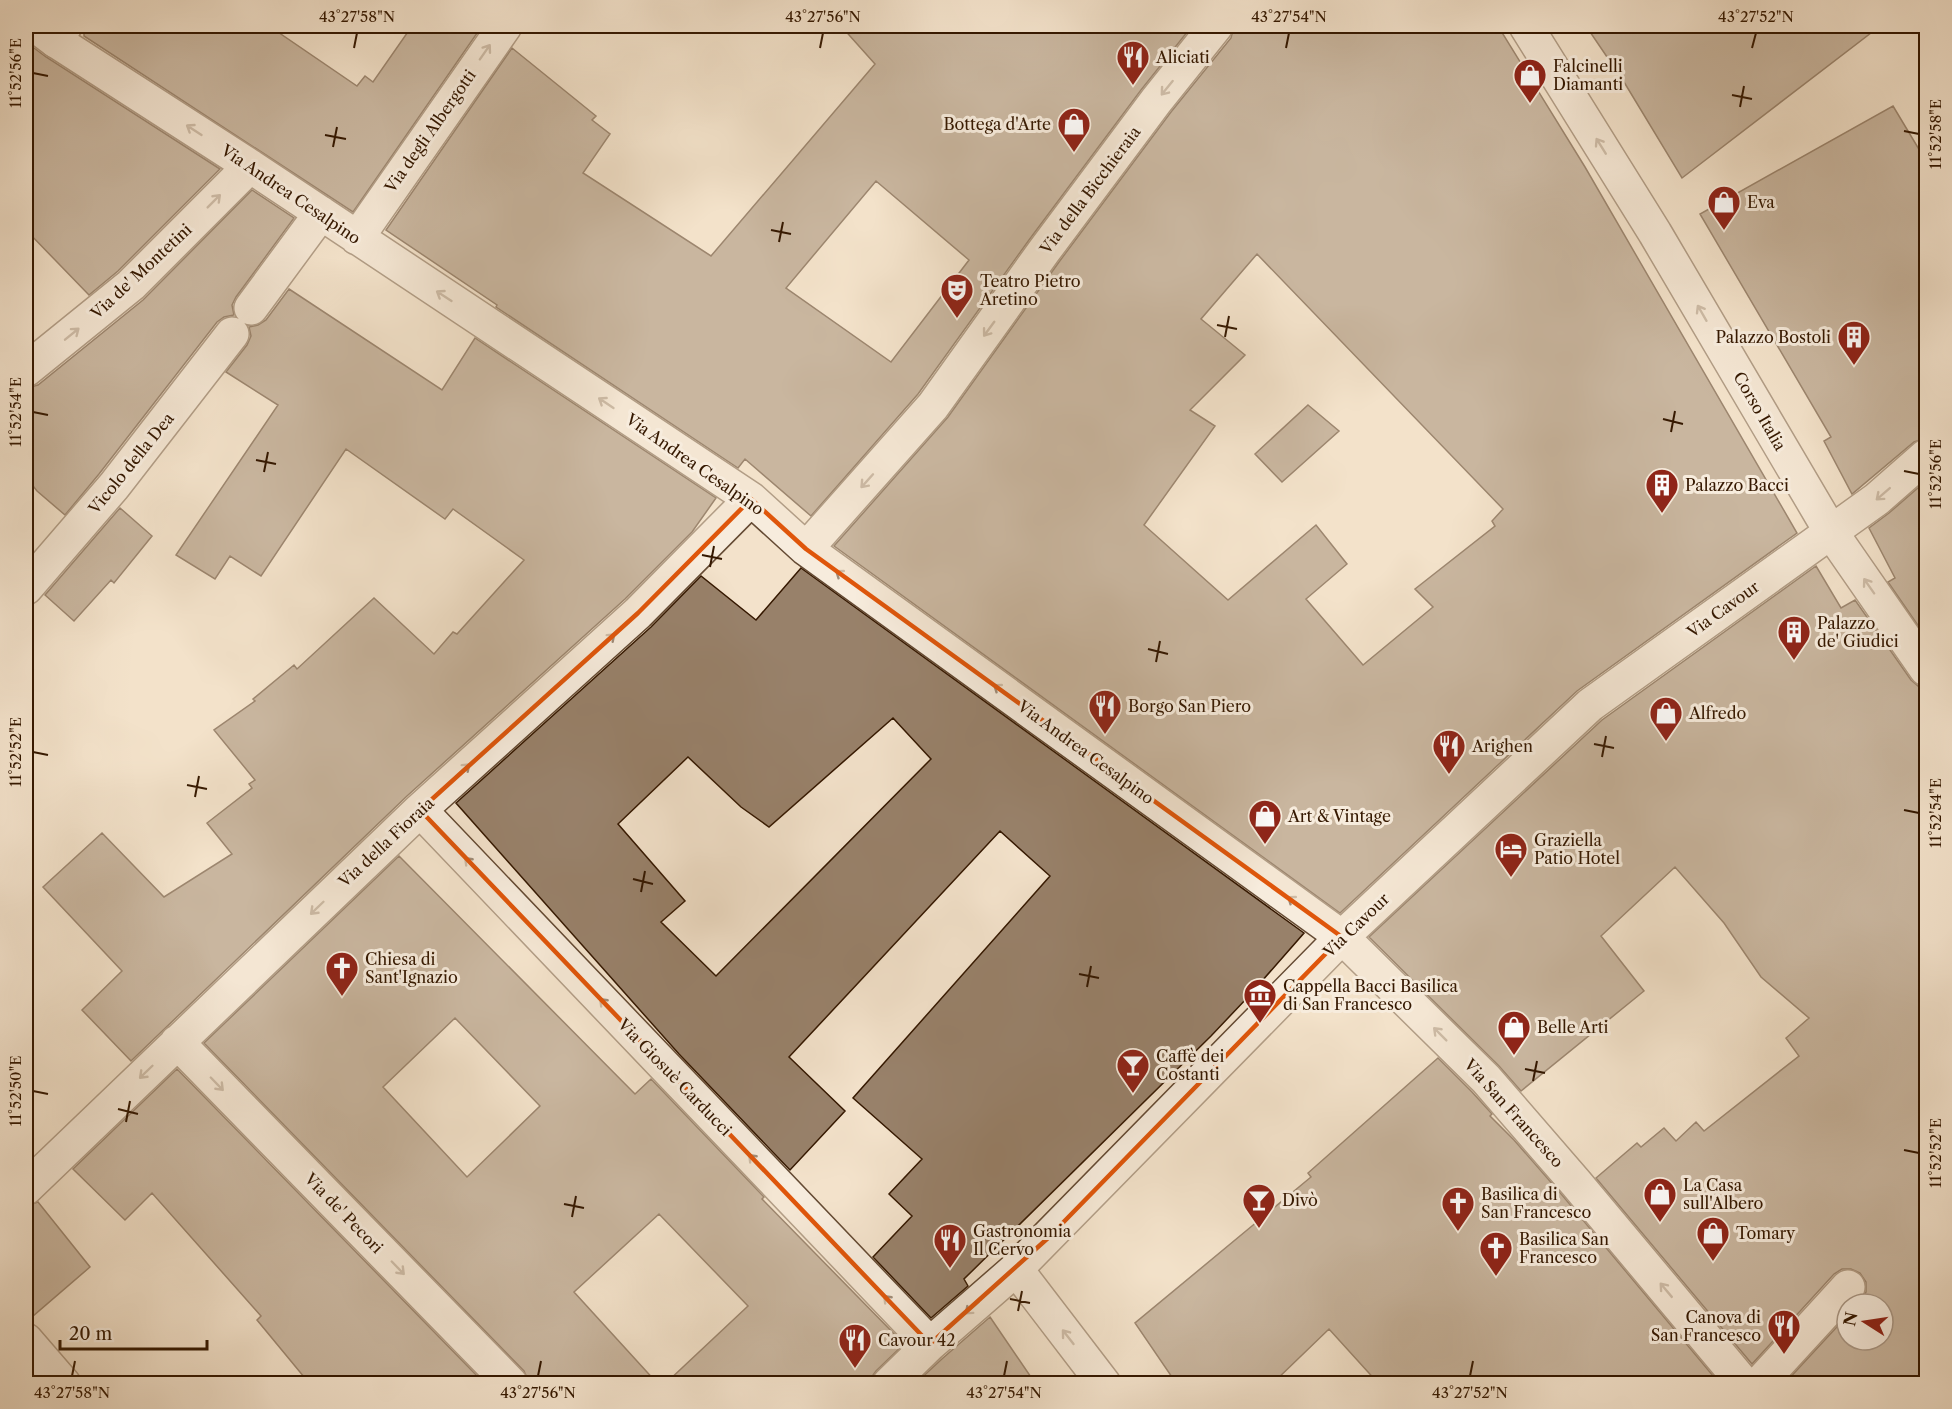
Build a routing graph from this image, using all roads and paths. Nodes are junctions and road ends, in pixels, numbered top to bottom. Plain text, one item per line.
1 (505, 26) edge
2 (1216, 26) edge
3 (1526, 26) edge
4 (52, 31) edge
5 (250, 165) junction
6 (321, 213) junction
7 (357, 238) junction
8 (251, 308) dead end
9 (232, 334) dead end
10 (26, 370) edge
11 (1926, 456) edge
12 (751, 499) junction
13 (1831, 532) junction
14 (806, 549) junction
15 (26, 588) edge
16 (1926, 669) edge
17 (420, 810) junction
18 (1342, 937) junction
19 (177, 1042) junction
20 (26, 1188) edge
21 (1016, 1269) junction
22 (1848, 1287) dead end
23 (26, 1340) edge
24 (930, 1344) junction
25 (64, 1383) edge
26 (511, 1383) edge
27 (890, 1383) edge
28 (1104, 1383) edge
29 (1744, 1383) edge
30 (1759, 1383) edge

7 -> 1 street, Via degli Albergotti
2 -> 14 street, Via della Bicchieraia
13 -> 3 street, Corso Italia
5 -> 4 street, Via Andrea Cesalpino
5 - 6 street, Via Andrea Cesalpino
10 -> 5 street, Via de' Montetini
6 - 7 street, Via Andrea Cesalpino
6 - 8 street
12 -> 7 street, Via Andrea Cesalpino
9 - 15 street, Vicolo della Dea
11 -> 13 street, Via Cavour
12 - 14 street, Via Andrea Cesalpino
17 -> 12 street, Via della Fioraia
16 -> 13 street, Corso Italia
13 - 18 street, Via Cavour
18 -> 14 street, Via Andrea Cesalpino
17 -> 19 street, Via della Fioraia
24 -> 17 street, Via Giosuè Carducci
18 - 21 street, Via Cavour
29 -> 18 street, Via San Francesco
19 -> 20 street, Via della Fioraia
19 -> 26 street, Via de' Pecori
21 -> 24 street, Via Cavour
28 -> 21 street
22 - 30 street
23 - 25 street
24 - 27 street, Via Cavour

